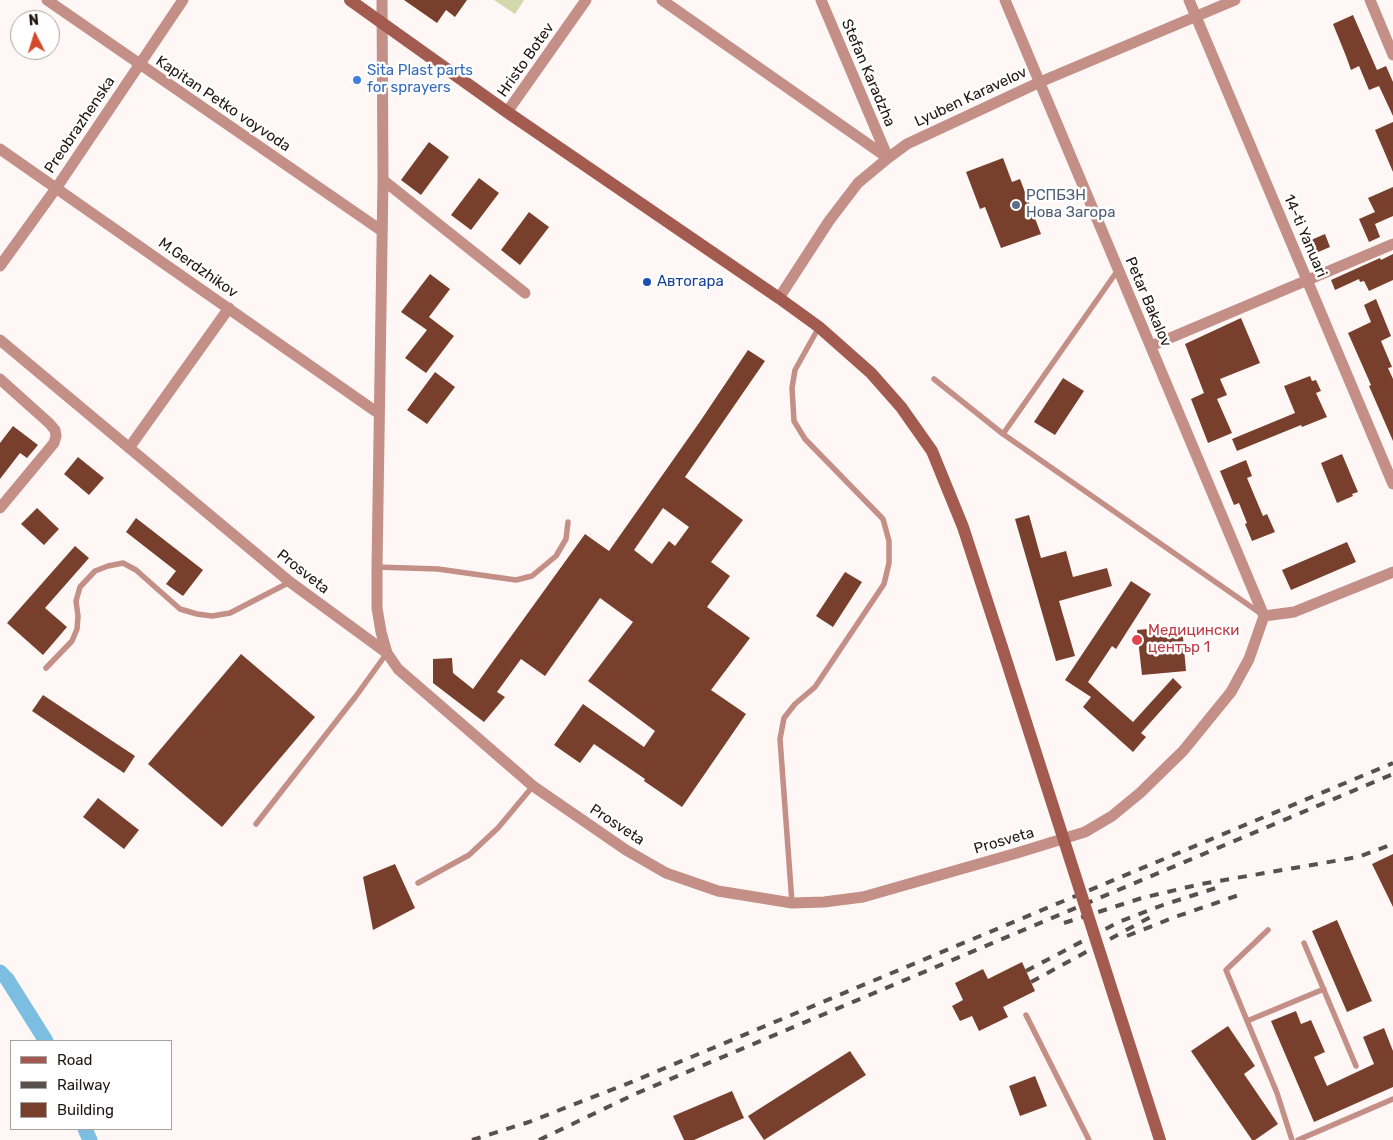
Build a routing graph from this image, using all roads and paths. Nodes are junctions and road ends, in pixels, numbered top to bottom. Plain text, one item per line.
1 (47, 0) edge
2 (183, 0) edge
3 (350, 0) edge
4 (382, 0) edge
5 (586, 0) edge
6 (662, 0) edge
7 (821, 0) edge
8 (1005, 0) edge
9 (1189, 0) edge
10 (1235, 0) edge
11 (1370, 0) edge
12 (1196, 16) junction
13 (382, 23) junction
14 (1393, 54) edge
15 (139, 64) junction
16 (1040, 82) junction
17 (507, 112) junction
18 (0, 149) edge
19 (888, 158) junction
20 (383, 180) junction
21 (56, 187) junction
22 (382, 231) junction
23 (1393, 244) edge
24 (0, 266) edge
25 (1118, 270) junction
26 (1307, 280) junction
27 (525, 293) dead end
28 (778, 298) junction
29 (229, 308) junction
30 (819, 327) junction
31 (0, 340) edge
32 (1151, 346) junction
33 (0, 379) edge
34 (934, 379) dead end
35 (378, 413) junction
36 (1003, 434) junction
37 (129, 448) junction
38 (1393, 484) edge
39 (2, 501) edge
40 (568, 522) dead end
41 (377, 567) junction
42 (1393, 572) edge
43 (290, 582) junction
44 (1264, 616) junction
45 (387, 653) junction
46 (46, 668) dead end
47 (533, 786) junction
48 (256, 824) dead end
49 (418, 883) dead end
50 (792, 903) junction
51 (1268, 930) dead end
52 (1304, 943) dead end
53 (1324, 989) junction
54 (1026, 1016) dead end
55 (1247, 1022) junction
56 (1356, 1066) dead end
57 (1393, 1099) edge
58 (1089, 1140) edge
59 (1160, 1140) edge
60 (1292, 1140) edge
61 (1298, 1140) edge

1 - 15 street, Kapitan Petko voyvoda
2 - 15 street, Preobrazhenska
3 - 13 main road
4 - 13 street
5 - 17 street, Hristo Botev
6 - 19 street
7 - 19 street, Stefan Karadzha
8 - 16 street, Petar Bakalov
9 - 12 street, 14-ti Yanuari
10 - 12 street, Lyuben Karavelov
11 - 14 street
12 - 16 street, Lyuben Karavelov
12 - 26 street, 14-ti Yanuari
13 - 17 main road
13 - 20 street
15 - 21 street, Preobrazhenska
15 - 22 street, Kapitan Petko voyvoda
16 - 19 street, Lyuben Karavelov
16 - 25 street, Petar Bakalov
17 - 28 main road
18 - 21 street, M.Gerdzhikov
19 - 28 street, Lyuben Karavelov
20 - 22 street
20 - 27 street
21 - 24 street, Preobrazhenska
21 - 29 street, M.Gerdzhikov
22 - 35 street
23 - 26 street
25 - 32 street, Petar Bakalov
25 - 36 lane
26 - 32 street
26 - 38 street, 14-ti Yanuari
28 - 30 main road
29 - 35 street, M.Gerdzhikov
29 - 37 street
30 - 50 lane
30 - 59 main road, bridge
31 - 37 street, Prosveta
32 - 44 street, Petar Bakalov
33 - 39 street
34 - 36 lane
35 - 41 street
36 - 44 lane
37 - 43 street, Prosveta
40 - 41 lane
41 - 45 street
42 - 44 street
43 - 45 street, Prosveta
43 - 46 lane
44 - 50 street, Prosveta
45 - 47 street, Prosveta
45 - 48 lane
47 - 49 lane
47 - 50 street, Prosveta
51 - 55 lane
52 - 53 lane
53 - 55 lane
53 - 56 lane
54 - 58 lane
55 - 60 lane
57 - 61 lane

